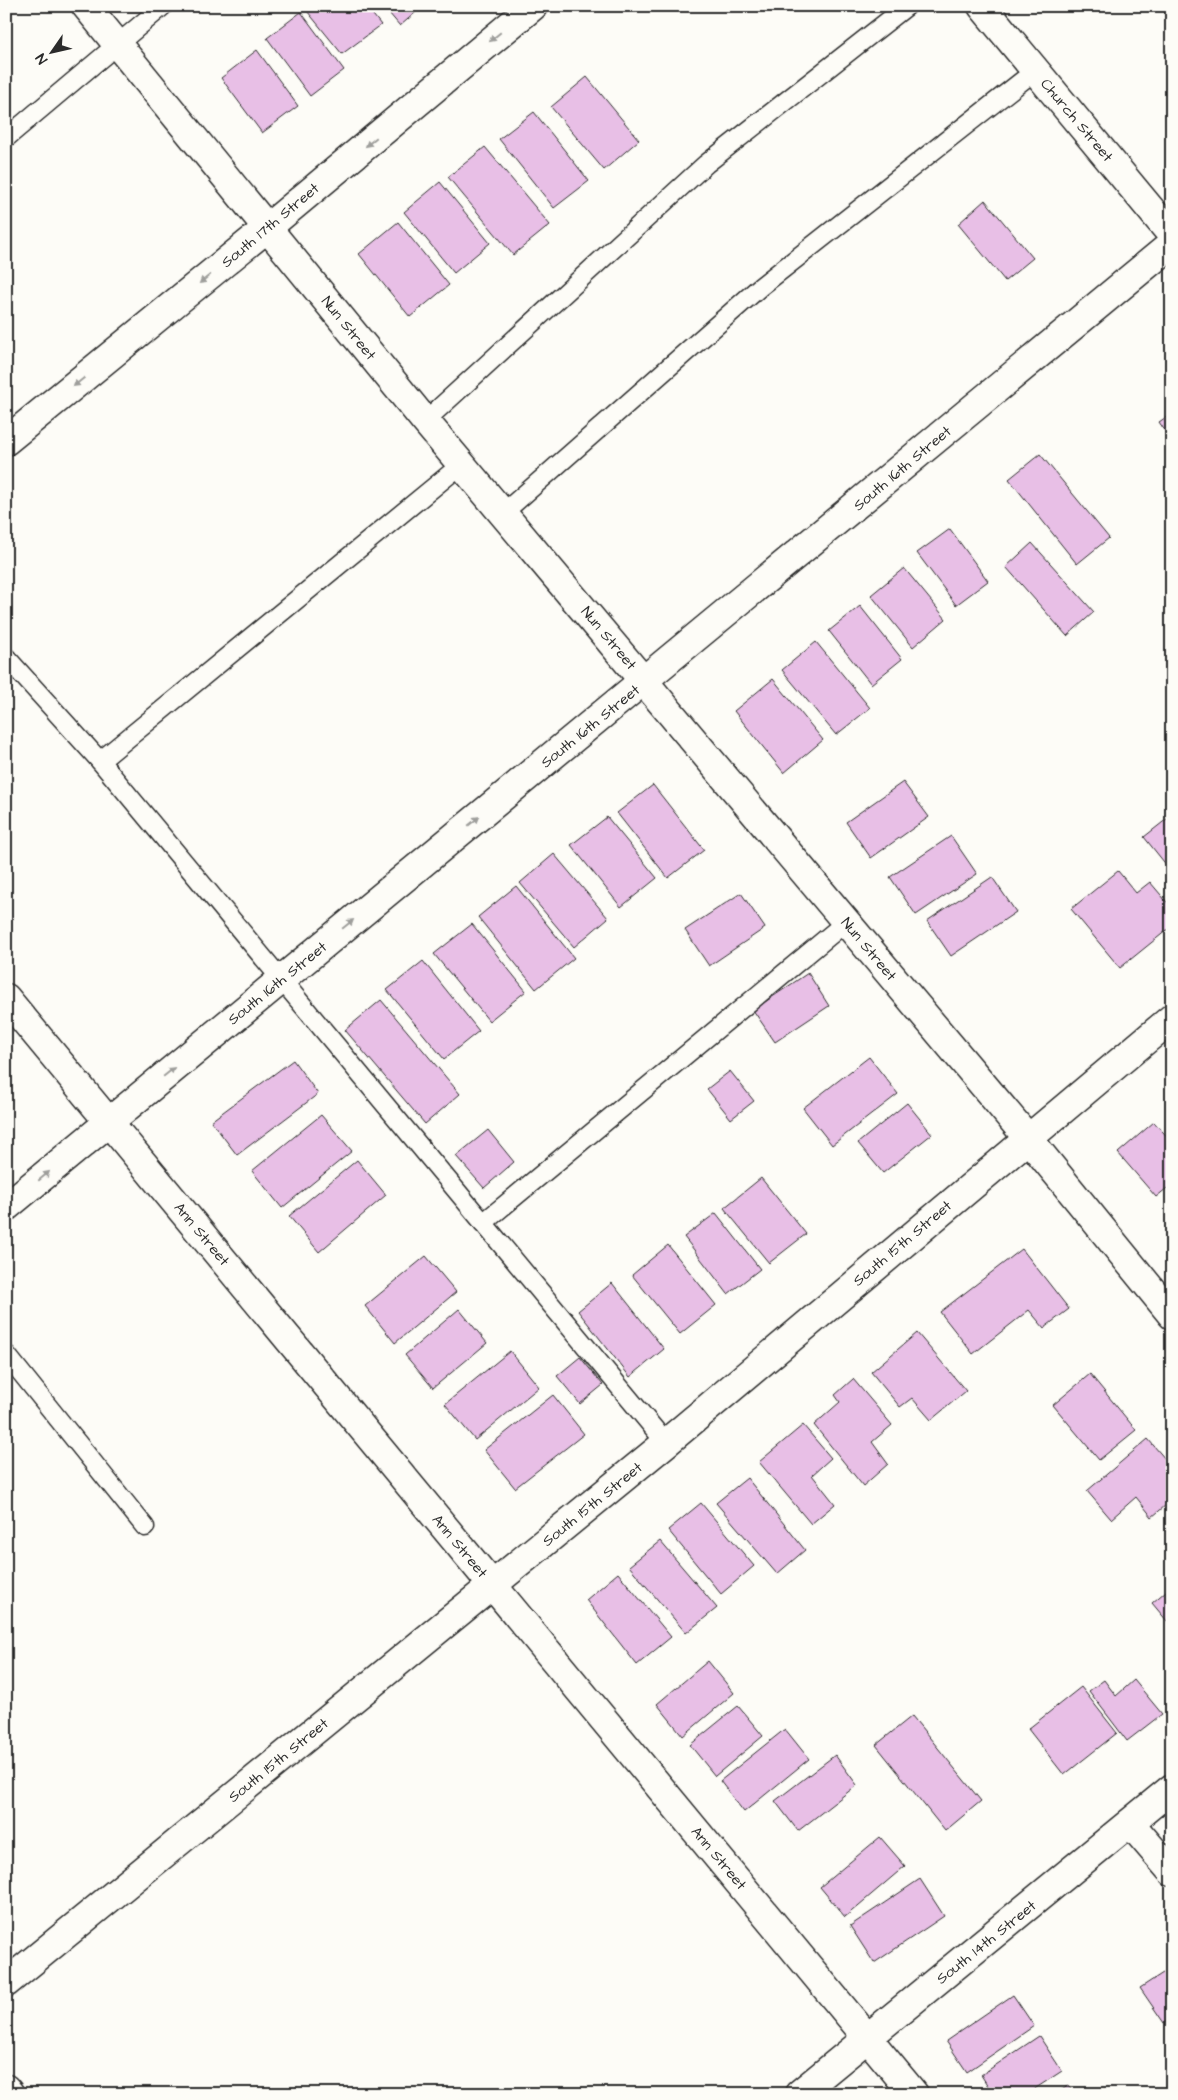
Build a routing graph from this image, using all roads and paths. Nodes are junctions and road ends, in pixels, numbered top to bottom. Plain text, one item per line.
1 (86, 6) edge
2 (163, 6) edge
3 (533, 6) edge
4 (907, 6) edge
5 (982, 6) edge
6 (117, 45) junction
7 (1036, 70) junction
8 (6, 138) edge
9 (267, 228) junction
10 (1172, 235) edge
11 (1172, 244) edge
12 (425, 420) junction
13 (6, 441) edge
14 (462, 464) junction
15 (503, 513) junction
16 (6, 657) edge
17 (644, 681) junction
18 (100, 761) junction
19 (846, 922) junction
20 (281, 980) junction
21 (6, 998) edge
22 (1172, 1018) edge
23 (109, 1122) junction
24 (1027, 1138) junction
25 (6, 1207) edge
26 (483, 1223) junction
27 (1172, 1315) edge
28 (6, 1354) edge
29 (666, 1443) junction
30 (144, 1526) dead end
31 (493, 1585) junction
32 (1172, 1788) edge
33 (1130, 1823) junction
34 (1172, 1872) edge
35 (6, 1983) edge
36 (868, 2038) junction
37 (6, 2089) edge
38 (10, 2094) edge
39 (799, 2094) edge
40 (914, 2094) edge

1 - 6 street, Nun Street
2 - 6 lane
3 -> 9 street, South 17th Street
4 - 12 lane
5 - 7 street, Church Street
6 - 8 lane
6 - 9 street, Nun Street
7 - 10 street, Church Street
7 - 15 lane
9 - 12 street, Nun Street
9 -> 13 street, South 17th Street
11 - 17 street, South 16th Street
12 - 14 street, Nun Street
14 - 15 street, Nun Street
14 - 18 lane
15 - 17 street, Nun Street
16 - 18 lane
17 - 19 street, Nun Street
20 -> 17 street, South 16th Street
18 - 20 lane
19 - 24 street, Nun Street
19 - 26 lane
23 -> 20 street, South 16th Street
20 - 26 lane
21 - 23 street, Ann Street
22 - 24 street, South 15th Street
25 -> 23 street, South 16th Street
23 - 31 street, Ann Street
24 - 27 street, Nun Street
24 - 29 street, South 15th Street
26 - 29 lane
28 - 30 lane
29 - 31 street, South 15th Street
31 - 35 street, South 15th Street
31 - 36 street, Ann Street
32 - 33 street, South 14th Street
33 - 34 street
33 - 36 street, South 14th Street
36 - 39 street, South 14th Street
36 - 40 street, Ann Street
37 - 38 street

